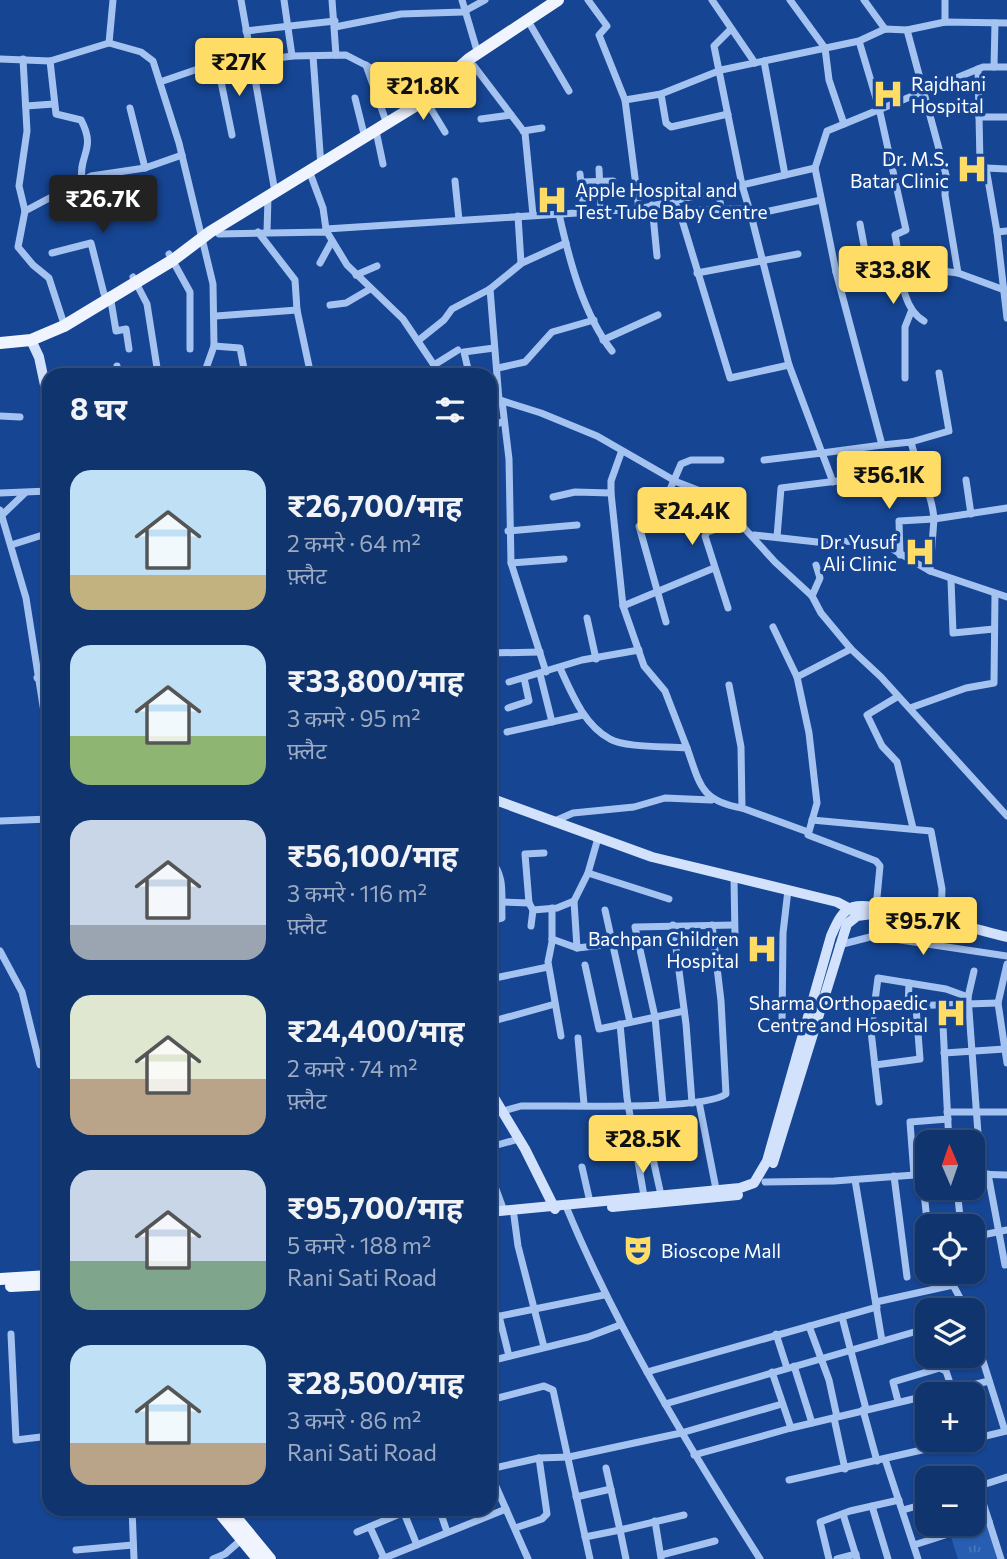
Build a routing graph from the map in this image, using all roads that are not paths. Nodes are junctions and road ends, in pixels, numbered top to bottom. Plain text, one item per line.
1 (113, 0) edge
2 (241, 0) edge
3 (284, 0) edge
4 (332, 0) edge
5 (462, 0) edge
6 (485, 0) edge
7 (558, 0) edge
8 (570, 0) edge
9 (588, 0) edge
10 (712, 0) edge
11 (790, 0) edge
12 (864, 0) edge
13 (945, 0) edge
14 (463, 12) junction
15 (946, 22) junction
16 (995, 23) junction
17 (1007, 23) edge
18 (335, 24) junction
19 (287, 25) junction
20 (531, 26) junction
21 (732, 29) junction
22 (885, 29) junction
23 (246, 30) junction
24 (906, 30) junction
25 (859, 41) junction
26 (109, 43) junction
27 (825, 48) junction
28 (336, 55) junction
29 (292, 56) junction
30 (313, 56) junction
31 (0, 59) edge
32 (23, 59) junction
33 (476, 60) junction
34 (50, 61) junction
35 (764, 61) junction
36 (252, 62) junction
37 (755, 63) junction
38 (366, 64) junction
39 (995, 66) junction
40 (1007, 66) edge
41 (218, 67) junction
42 (978, 69) junction
43 (721, 70) junction
44 (160, 82) junction
45 (437, 89) junction
46 (569, 91) dead end
47 (923, 92) junction
48 (662, 94) junction
49 (355, 98) dead end
50 (625, 100) junction
51 (54, 104) junction
52 (26, 106) junction
53 (130, 108) dead end
54 (879, 108) junction
55 (728, 114) junction
56 (511, 115) junction
57 (979, 117) junction
58 (1007, 117) edge
59 (481, 120) dead end
60 (844, 124) junction
61 (542, 128) dead end
62 (376, 131) junction
63 (523, 131) junction
64 (445, 132) dead end
65 (232, 135) dead end
66 (182, 155) junction
67 (383, 164) dead end
68 (145, 168) junction
69 (815, 168) junction
70 (986, 168) junction
71 (315, 169) junction
72 (599, 169) dead end
73 (1007, 169) edge
74 (785, 175) junction
75 (82, 181) junction
76 (455, 181) dead end
77 (599, 181) junction
78 (613, 181) dead end
79 (742, 185) junction
80 (719, 190) junction
81 (271, 194) junction
82 (821, 200) junction
83 (673, 201) junction
84 (652, 205) junction
85 (639, 209) junction
86 (679, 210) junction
87 (25, 211) junction
88 (601, 211) junction
89 (722, 211) junction
90 (584, 212) junction
91 (750, 212) junction
92 (559, 214) junction
93 (533, 215) junction
94 (518, 216) junction
95 (459, 220) junction
96 (860, 224) dead end
97 (327, 231) junction
98 (1007, 231) edge
99 (258, 232) junction
100 (267, 232) junction
101 (997, 232) junction
102 (207, 236) junction
103 (332, 241) junction
104 (566, 243) junction
105 (52, 253) dead end
106 (798, 254) dead end
107 (657, 256) dead end
108 (171, 257) junction
109 (761, 259) junction
110 (320, 263) dead end
111 (522, 263) junction
112 (377, 265) dead end
113 (902, 266) junction
114 (869, 267) junction
115 (836, 272) junction
116 (697, 273) junction
117 (958, 273) junction
118 (356, 275) junction
119 (134, 279) junction
120 (370, 289) junction
121 (490, 289) junction
122 (1005, 291) edge
123 (108, 294) junction
124 (330, 305) dead end
125 (297, 310) junction
126 (911, 312) junction
127 (658, 315) dead end
128 (216, 316) junction
129 (1007, 318) edge
130 (594, 320) junction
131 (63, 321) junction
132 (924, 321) dead end
133 (49, 333) junction
134 (31, 340) junction
135 (419, 340) junction
136 (603, 340) junction
137 (0, 343) edge
138 (214, 346) junction
139 (494, 348) junction
140 (129, 349) dead end
141 (190, 349) dead end
142 (458, 350) dead end
143 (612, 351) dead end
144 (434, 365) junction
145 (789, 365) junction
146 (157, 368) edge
147 (206, 368) edge
148 (244, 368) edge
149 (309, 368) edge
150 (436, 368) edge
151 (468, 368) edge
152 (498, 368) junction
153 (42, 370) edge
154 (939, 373) dead end
155 (905, 378) dead end
156 (497, 400) edge
157 (501, 401) junction
158 (0, 416) edge
159 (20, 417) dead end
160 (504, 421) junction
161 (497, 424) edge
162 (911, 442) junction
163 (882, 445) junction
164 (621, 453) junction
165 (822, 453) junction
166 (721, 460) dead end
167 (764, 460) dead end
168 (886, 475) dead end
169 (673, 480) junction
170 (966, 480) dead end
171 (833, 482) junction
172 (42, 491) edge
173 (26, 492) junction
174 (0, 493) edge
175 (611, 493) junction
176 (553, 497) dead end
177 (1007, 508) edge
178 (1, 514) edge
179 (971, 514) junction
180 (934, 519) junction
181 (741, 522) junction
182 (577, 525) dead end
183 (508, 531) junction
184 (42, 535) edge
185 (754, 535) junction
186 (777, 537) junction
187 (10, 545) junction
188 (900, 555) junction
189 (564, 559) dead end
190 (511, 563) junction
191 (816, 565) dead end
192 (714, 568) junction
193 (930, 571) junction
194 (951, 580) junction
195 (656, 594) junction
196 (995, 594) junction
197 (812, 596) junction
198 (1007, 597) edge
199 (623, 606) junction
200 (728, 608) dead end
201 (587, 618) dead end
202 (666, 622) dead end
203 (773, 627) dead end
204 (994, 629) junction
205 (851, 649) junction
206 (639, 650) junction
207 (540, 652) junction
208 (497, 653) edge
209 (596, 659) junction
210 (561, 668) junction
211 (543, 673) junction
212 (42, 677) edge
213 (797, 677) junction
214 (37, 678) junction
215 (524, 678) junction
216 (509, 682) dead end
217 (729, 685) dead end
218 (897, 697) junction
219 (42, 706) edge
220 (508, 708) dead end
221 (910, 708) junction
222 (583, 715) junction
223 (552, 722) junction
224 (507, 732) dead end
225 (687, 748) junction
226 (497, 800) edge
227 (711, 800) junction
228 (742, 808) junction
229 (1007, 816) edge
230 (42, 819) edge
231 (557, 820) junction
232 (812, 820) junction
233 (0, 821) edge
234 (913, 828) junction
235 (808, 832) junction
236 (598, 838) junction
237 (544, 853) dead end
238 (497, 867) edge
239 (588, 873) junction
240 (734, 879) junction
241 (789, 890) junction
242 (668, 898) dead end
243 (574, 901) junction
244 (502, 902) junction
245 (531, 906) junction
246 (552, 908) junction
247 (876, 908) junction
248 (604, 910) dead end
249 (855, 912) junction
250 (497, 919) edge
251 (941, 922) junction
252 (673, 925) junction
253 (712, 925) junction
254 (734, 925) junction
255 (531, 926) dead end
256 (735, 936) dead end
257 (1007, 937) edge
258 (552, 939) junction
259 (639, 941) junction
260 (1007, 944) edge
261 (838, 945) junction
262 (612, 946) junction
263 (577, 948) junction
264 (0, 951) edge
265 (1007, 956) edge
266 (1007, 964) edge
267 (585, 965) dead end
268 (548, 967) junction
269 (974, 971) dead end
270 (497, 978) edge
271 (909, 983) junction
272 (968, 997) junction
273 (818, 998) junction
274 (999, 1003) junction
275 (555, 1004) junction
276 (942, 1006) junction
277 (969, 1006) junction
278 (875, 1007) junction
279 (908, 1007) junction
280 (916, 1007) junction
281 (684, 1011) junction
282 (655, 1016) junction
283 (497, 1019) edge
284 (630, 1022) junction
285 (620, 1024) junction
286 (782, 1026) dead end
287 (561, 1036) dead end
288 (578, 1038) dead end
289 (1005, 1049) junction
290 (972, 1051) junction
291 (944, 1052) junction
292 (1007, 1063) edge
293 (875, 1065) junction
294 (42, 1066) edge
295 (497, 1102) edge
296 (696, 1102) junction
297 (879, 1102) dead end
298 (584, 1104) junction
299 (663, 1104) junction
300 (628, 1106) junction
301 (503, 1111) junction
302 (1007, 1112) edge
303 (977, 1113) junction
304 (948, 1116) junction
305 (949, 1130) edge
306 (978, 1130) edge
307 (519, 1139) junction
308 (497, 1145) edge
309 (915, 1146) edge
310 (651, 1150) dead end
311 (770, 1163) junction
312 (582, 1167) dead end
313 (915, 1174) edge
314 (985, 1174) edge
315 (1007, 1175) edge
316 (894, 1176) junction
317 (855, 1180) junction
318 (765, 1182) junction
319 (497, 1188) edge
320 (985, 1190) edge
321 (716, 1194) junction
322 (661, 1195) junction
323 (644, 1196) junction
324 (590, 1202) junction
325 (560, 1208) junction
326 (497, 1213) edge
327 (509, 1214) junction
328 (497, 1217) edge
329 (1007, 1230) edge
330 (998, 1232) junction
331 (985, 1235) edge
332 (1005, 1265) dead end
333 (42, 1276) edge
334 (907, 1277) dead end
335 (0, 1279) edge
336 (42, 1284) edge
337 (0, 1287) edge
338 (604, 1295) junction
339 (960, 1298) edge
340 (876, 1305) junction
341 (535, 1309) junction
342 (499, 1316) joint
343 (842, 1317) junction
344 (620, 1325) junction
345 (809, 1325) junction
346 (915, 1332) edge
347 (11, 1334) dead end
348 (776, 1334) junction
349 (882, 1341) junction
350 (544, 1347) junction
351 (850, 1350) junction
352 (509, 1356) junction
353 (821, 1358) junction
354 (497, 1359) edge
355 (790, 1367) junction
356 (985, 1368) edge
357 (647, 1372) junction
358 (772, 1372) junction
359 (989, 1381) junction
360 (950, 1382) edge
361 (984, 1382) edge
362 (497, 1398) edge
363 (915, 1398) edge
364 (898, 1402) junction
365 (782, 1404) junction
366 (665, 1405) junction
367 (864, 1410) junction
368 (836, 1418) junction
369 (812, 1423) junction
370 (791, 1429) junction
371 (1006, 1431) edge
372 (681, 1433) junction
373 (985, 1435) edge
374 (42, 1437) edge
375 (915, 1452) edge
376 (694, 1455) junction
377 (569, 1457) junction
378 (539, 1458) junction
379 (881, 1460) junction
380 (606, 1468) dead end
381 (845, 1469) junction
382 (497, 1473) edge
383 (1007, 1477) edge
384 (789, 1480) dead end
385 (985, 1484) edge
386 (497, 1489) edge
387 (611, 1489) junction
388 (576, 1497) junction
389 (899, 1500) junction
390 (872, 1506) junction
391 (915, 1507) edge
392 (506, 1509) junction
393 (903, 1510) junction
394 (985, 1511) edge
395 (497, 1513) edge
396 (843, 1514) junction
397 (684, 1515) dead end
398 (132, 1516) edge
399 (222, 1516) edge
400 (235, 1516) edge
401 (397, 1516) edge
402 (405, 1516) edge
403 (442, 1516) edge
404 (488, 1516) edge
405 (655, 1521) junction
406 (989, 1521) junction
407 (370, 1527) junction
408 (515, 1528) junction
409 (620, 1530) junction
410 (357, 1532) dead end
411 (447, 1532) junction
412 (585, 1537) junction
413 (241, 1540) junction
414 (715, 1541) dead end
415 (133, 1545) junction
416 (417, 1545) junction
417 (914, 1545) junction
418 (76, 1550) dead end
419 (393, 1557) edge
420 (661, 1557) edge
421 (828, 1557) edge
422 (856, 1557) edge
423 (134, 1559) edge
424 (213, 1559) edge
425 (258, 1559) edge
426 (270, 1559) edge
427 (383, 1559) edge
428 (528, 1559) edge
429 (590, 1559) edge
430 (626, 1559) edge
431 (760, 1559) edge
432 (819, 1559) edge
433 (837, 1559) edge
434 (888, 1559) edge
435 (918, 1559) edge
436 (1001, 1559) edge

1 - 26 street
2 - 23 street
3 - 19 street
4 - 18 street
5 - 14 street
6 - 14 street
7 - 33 main road
8 - 20 main road
9 - 50 street
10 - 21 street
11 - 27 street
12 - 22 street
13 - 15 street
14 - 18 street
14 - 33 street
15 - 16 street
15 - 24 street
16 - 17 street
16 - 39 street
18 - 19 street
18 - 28 street
19 - 23 street
19 - 29 street
20 - 33 main road
20 - 46 street
21 - 37 street
21 - 43 street
22 - 24 street
22 - 25 street
23 - 36 street
24 - 47 street
25 - 27 street
25 - 54 street
26 - 34 street
26 - 44 street
27 - 35 street
27 - 60 street
28 - 30 street
28 - 38 street
29 - 30 street
29 - 36 street
30 - 71 street
31 - 32 street
32 - 34 street
32 - 52 street
33 - 45 main road
33 - 56 street
34 - 51 street
35 - 37 street
35 - 74 street
36 - 41 street
36 - 81 street
37 - 43 street
38 - 45 street
38 - 62 street
39 - 40 street
39 - 42 street
41 - 44 street
41 - 65 street
42 - 47 street
42 - 57 street
43 - 48 street
43 - 55 street
44 - 66 street
45 - 62 main road
45 - 64 street
47 - 54 street
47 - 117 street
48 - 50 street
48 - 55 street
49 - 62 street
50 - 85 street
51 - 52 street
51 - 75 street
52 - 87 street
53 - 68 street
54 - 60 street
54 - 113 street
55 - 79 street
56 - 59 street
56 - 63 street
57 - 58 street
57 - 70 street
60 - 69 street
61 - 63 street
62 - 67 street
62 - 71 main road
63 - 93 street
66 - 68 street
66 - 102 street
68 - 75 street
69 - 74 street
69 - 82 street
70 - 73 street
70 - 101 street
71 - 81 main road
71 - 97 street
72 - 77 street
74 - 79 street
75 - 87 street
76 - 95 street
77 - 78 street
77 - 88 street
77 - 90 street
79 - 80 street
79 - 91 street
80 - 83 street
80 - 89 street
81 - 100 street
81 - 102 main road
82 - 91 street
82 - 115 street
83 - 84 street
83 - 86 street
84 - 85 street
84 - 107 street
85 - 88 street
86 - 89 street
86 - 116 street
87 - 131 street
88 - 90 street
89 - 91 street
90 - 92 street
91 - 109 street
92 - 93 street
92 - 104 street
93 - 94 street
94 - 95 street
94 - 111 street
95 - 97 street
96 - 114 street
97 - 100 street
97 - 103 street
98 - 101 street
99 - 100 street
99 - 102 street
99 - 125 street
101 - 122 street
102 - 108 main road
102 - 128 street
103 - 110 street
103 - 118 street
104 - 111 street
104 - 130 street
105 - 123 street
106 - 109 street
108 - 119 main road
108 - 141 street
109 - 116 street
109 - 145 street
111 - 121 street
112 - 118 street
113 - 114 street
113 - 117 street
113 - 126 street
114 - 115 street
115 - 163 street
116 - 145 street
117 - 122 street
118 - 120 street
119 - 123 main road
119 - 146 street
120 - 124 street
120 - 135 street
121 - 135 street
121 - 139 street
122 - 129 street
123 - 131 main road
123 - 133 main road
123 - 140 street
125 - 128 street
125 - 149 street
126 - 132 street
126 - 155 street
127 - 136 street
128 - 138 street
130 - 136 street
130 - 152 street
131 - 133 main road
133 - 134 main road
134 - 137 main road
134 - 153 street
135 - 144 street
136 - 143 street
138 - 147 street
138 - 148 street
139 - 151 street
139 - 152 street
142 - 144 street
144 - 150 street
145 - 165 street
152 - 157 street
154 - 162 street
156 - 157 street
157 - 160 street
157 - 164 street
158 - 159 street
160 - 161 street
160 - 183 street
162 - 163 street
162 - 180 street
163 - 165 street
164 - 169 street
164 - 175 street
165 - 167 street
165 - 171 street
166 - 169 street
168 - 171 street
169 - 181 street
169 - 195 street
170 - 179 street
171 - 186 street
172 - 173 street
173 - 174 street
173 - 178 street
175 - 176 street
175 - 199 street
177 - 179 street
178 - 187 street
179 - 180 street
180 - 188 street
180 - 193 street
181 - 185 street
181 - 192 street
182 - 183 street
183 - 190 street
184 - 187 street
185 - 186 street
185 - 197 street
186 - 188 street
187 - 214 street
188 - 193 street
189 - 190 street
190 - 207 street
191 - 197 street
192 - 195 street
192 - 200 street
193 - 194 street
194 - 196 street
194 - 204 street
195 - 199 street
195 - 202 street
196 - 198 street
196 - 204 street
197 - 205 street
199 - 206 street
201 - 209 street
203 - 213 street
204 - 221 street
205 - 213 street
205 - 218 street
206 - 209 street
206 - 225 street
207 - 208 street
207 - 211 street
209 - 210 street
210 - 211 street
210 - 222 street
211 - 215 street
211 - 223 street
212 - 214 street
213 - 232 street
214 - 219 street
215 - 216 street
215 - 220 street
217 - 228 street
218 - 221 street
218 - 234 street
221 - 229 street
222 - 223 street
222 - 225 street
223 - 224 street
225 - 227 street
226 - 231 street
227 - 228 street
227 - 231 street
228 - 235 street
230 - 233 street
231 - 236 street
232 - 234 street
232 - 235 street
234 - 251 street
235 - 247 street
236 - 239 street
236 - 240 street
237 - 245 street
238 - 244 street
239 - 242 street
239 - 243 street
240 - 241 street
240 - 254 street
241 - 249 street
241 - 286 street
243 - 246 street
243 - 263 street
244 - 245 street
244 - 250 street
245 - 246 street
245 - 255 street
246 - 258 street
247 - 249 street
247 - 251 street
248 - 262 street
249 - 260 street
249 - 261 street
249 - 273 street
251 - 257 street
252 - 253 street
252 - 259 street
252 - 281 street
253 - 254 street
253 - 296 street
254 - 256 street
258 - 263 street
258 - 268 street
259 - 262 street
259 - 282 street
261 - 265 street
261 - 273 street
262 - 263 street
262 - 284 street
264 - 294 street
266 - 274 street
267 - 285 street
268 - 270 street
268 - 275 street
269 - 272 street
271 - 272 street
271 - 278 street
271 - 279 street
272 - 277 street
273 - 278 street
273 - 311 street
274 - 277 street
274 - 289 street
275 - 283 street
275 - 287 street
276 - 277 street
276 - 280 street
276 - 291 street
277 - 290 street
278 - 279 street
278 - 293 street
279 - 280 street
280 - 293 street
281 - 282 street
281 - 296 street
282 - 284 street
282 - 299 street
284 - 285 street
285 - 300 street
288 - 298 street
289 - 290 street
289 - 292 street
290 - 291 street
290 - 303 street
291 - 304 street
293 - 297 street
295 - 301 street
296 - 299 street
296 - 321 street
298 - 300 street
298 - 301 street
299 - 300 street
300 - 323 street
301 - 307 street
302 - 303 street
303 - 304 street
303 - 306 street
304 - 305 street
304 - 309 street
307 - 308 street
307 - 325 street
310 - 322 street
311 - 318 street
311 - 321 street
312 - 324 street
313 - 316 street
314 - 315 street
316 - 317 street
316 - 334 street
317 - 318 street
317 - 340 street
318 - 321 street
319 - 327 street
320 - 330 street
321 - 322 street
321 - 325 street
322 - 323 street
323 - 324 street
324 - 325 street
325 - 327 street
325 - 338 street
326 - 327 street
327 - 328 street
327 - 341 street
329 - 330 street
330 - 331 street
330 - 332 street
333 - 335 main road
336 - 337 main road
338 - 341 street
338 - 344 street
339 - 340 street
340 - 343 street
340 - 349 street
341 - 342 street
341 - 350 street
342 - 352 street
343 - 345 street
343 - 351 street
344 - 350 street
344 - 357 street
345 - 348 street
345 - 353 street
346 - 349 street
347 - 374 street
348 - 355 street
348 - 357 street
349 - 351 street
350 - 352 street
351 - 353 street
351 - 367 street
352 - 354 street
353 - 355 street
353 - 368 street
355 - 358 street
355 - 369 street
356 - 359 street
357 - 366 street
358 - 365 street
358 - 366 street
359 - 361 street
359 - 371 street
360 - 364 street
362 - 377 street
363 - 364 street
364 - 367 street
365 - 370 street
365 - 372 street
366 - 372 street
367 - 368 street
367 - 379 street
368 - 369 street
368 - 381 street
369 - 370 street
370 - 376 street
371 - 373 street
372 - 376 street
372 - 377 street
375 - 379 street
376 - 431 street
377 - 378 street
377 - 388 street
378 - 382 street
378 - 408 street
379 - 381 street
379 - 389 street
380 - 387 street
381 - 384 street
383 - 385 street
386 - 392 street
387 - 388 street
387 - 409 street
388 - 412 street
389 - 390 street
389 - 393 street
390 - 396 street
390 - 434 street
391 - 393 street
392 - 395 street
392 - 408 street
393 - 417 street
394 - 406 street
396 - 421 street
396 - 422 street
397 - 405 street
398 - 415 street
399 - 413 main road
400 - 426 main road
401 - 407 street
402 - 416 street
403 - 411 street
404 - 411 street
405 - 409 street
405 - 420 street
406 - 417 street
406 - 436 street
407 - 410 street
407 - 427 street
408 - 428 street
409 - 412 street
409 - 430 street
411 - 416 street
412 - 429 street
413 - 424 street
413 - 425 main road
414 - 420 street
415 - 418 street
415 - 423 street
416 - 419 street
417 - 435 street
419 - 427 street
421 - 432 street
422 - 433 street

